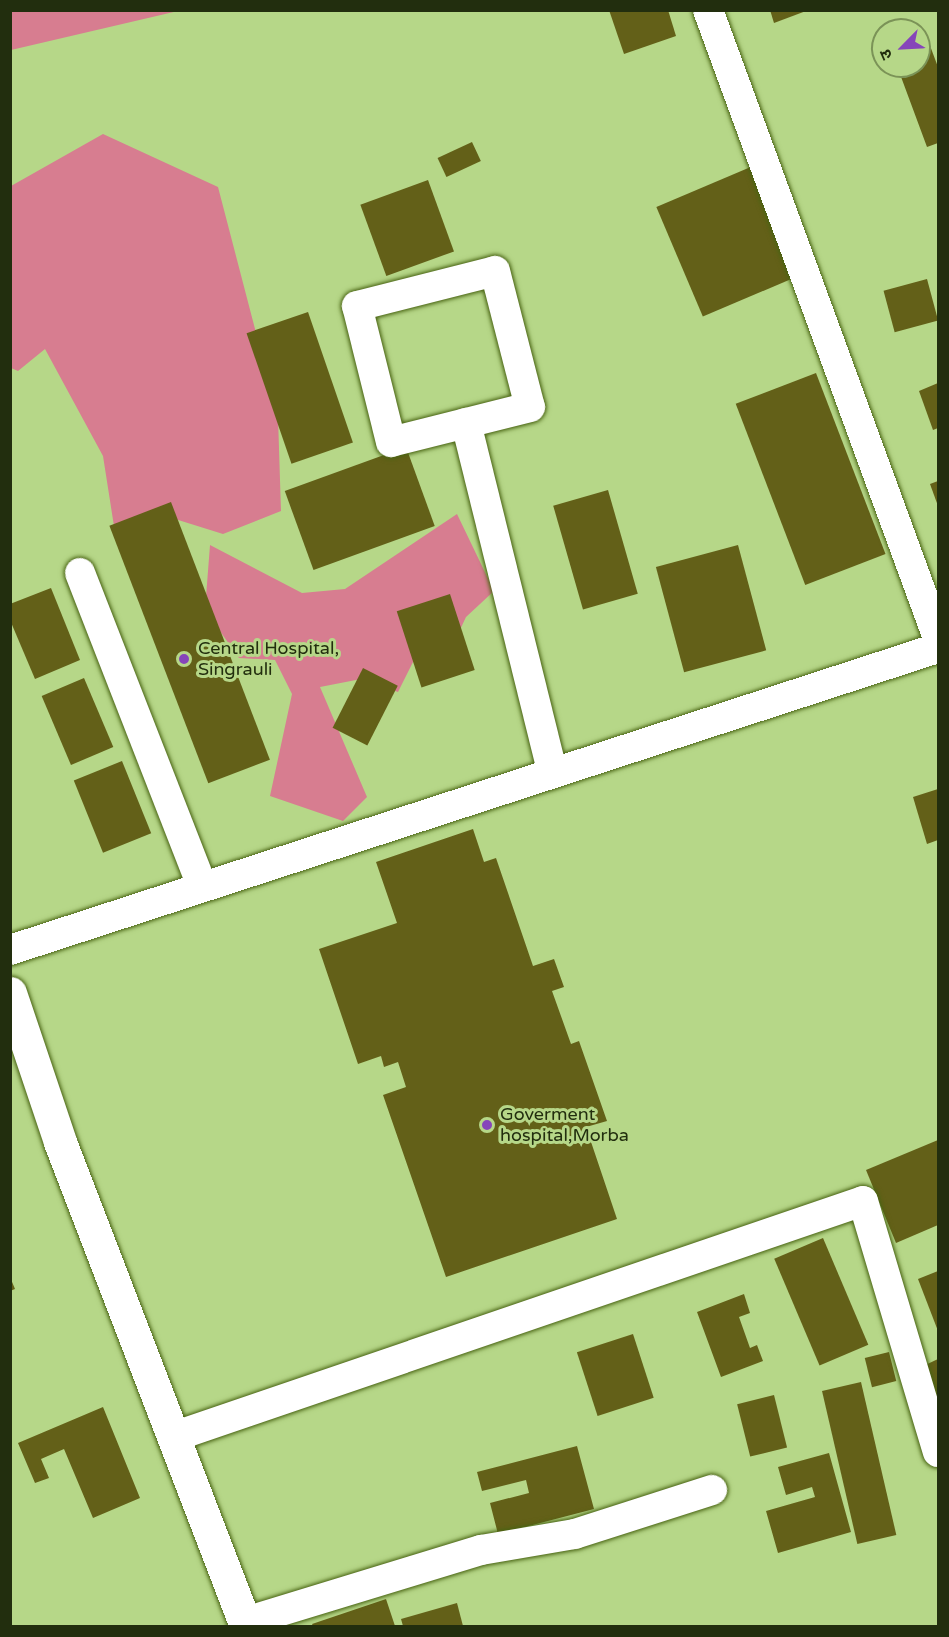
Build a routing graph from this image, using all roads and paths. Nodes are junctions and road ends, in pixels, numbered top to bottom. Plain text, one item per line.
1 (708, 10) edge
2 (466, 423) junction
3 (80, 573) dead end
4 (939, 638) edge
5 (939, 648) edge
6 (552, 771) junction
7 (202, 886) junction
8 (10, 950) edge
9 (10, 993) edge
10 (173, 1437) junction
11 (939, 1452) edge
12 (712, 1490) dead end
13 (246, 1624) edge

1 - 4 street
2 - 2 street
2 - 6 street
3 - 7 street
5 - 6 street
6 - 7 street
7 - 8 street
9 - 10 main road
10 - 11 street
10 - 13 main road
12 - 13 street

